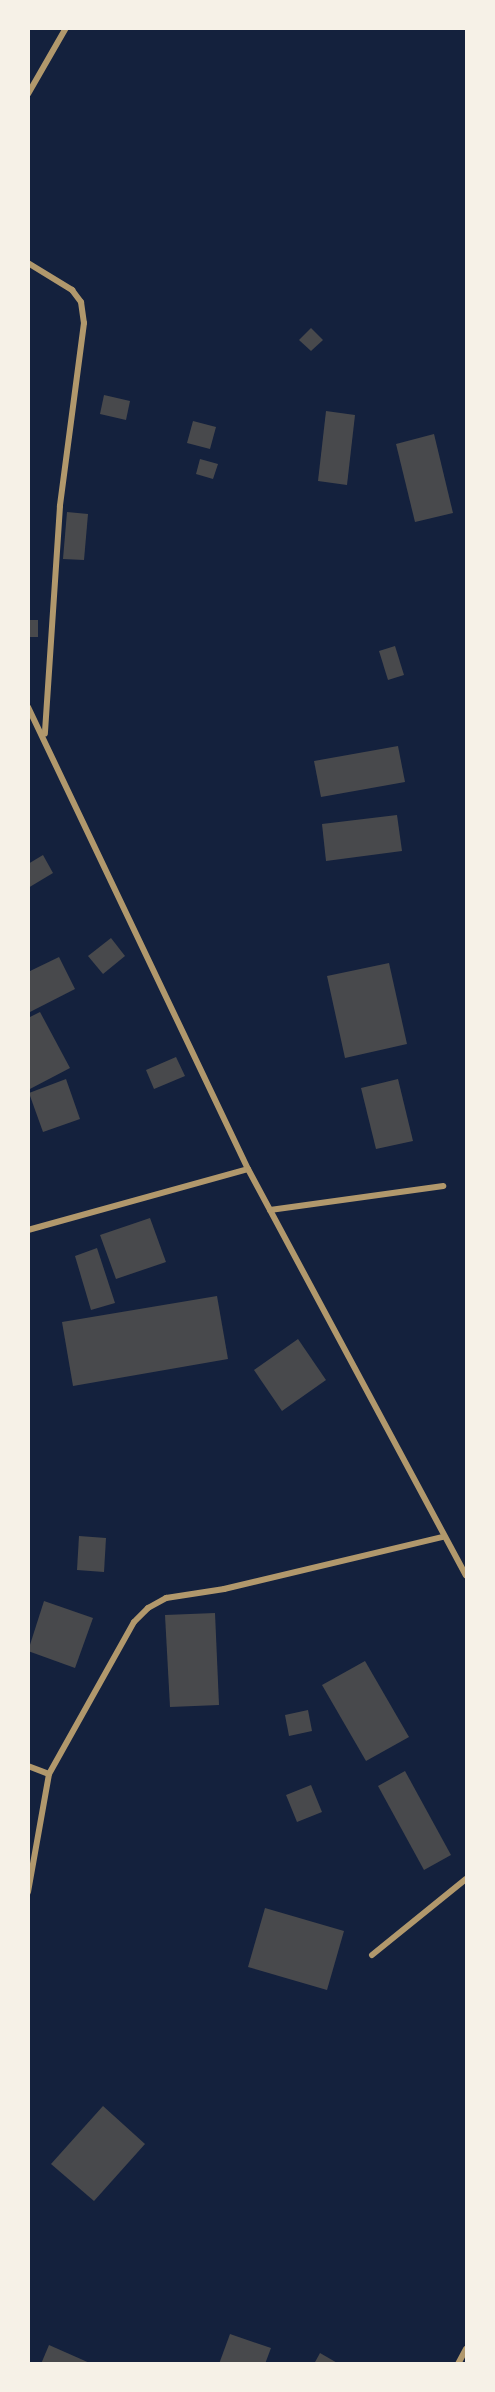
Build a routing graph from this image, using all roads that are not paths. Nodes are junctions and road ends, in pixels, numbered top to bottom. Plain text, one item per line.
1 (66, 28) edge
2 (28, 94) edge
3 (28, 263) edge
4 (28, 707) edge
5 (45, 734) junction
6 (248, 1169) junction
7 (443, 1186) dead end
8 (270, 1210) junction
9 (28, 1230) edge
10 (443, 1537) junction
11 (466, 1575) edge
12 (28, 1766) edge
13 (49, 1774) junction
14 (466, 1879) edge
15 (28, 1892) edge
16 (372, 1955) dead end
17 (466, 2349) edge
18 (458, 2364) edge

1 - 2 street
3 - 5 street
4 - 5 street
5 - 6 street
6 - 8 street
6 - 9 street
7 - 8 street
8 - 10 street
10 - 11 street
10 - 13 street
12 - 13 street
13 - 15 street
14 - 16 street
17 - 18 street

